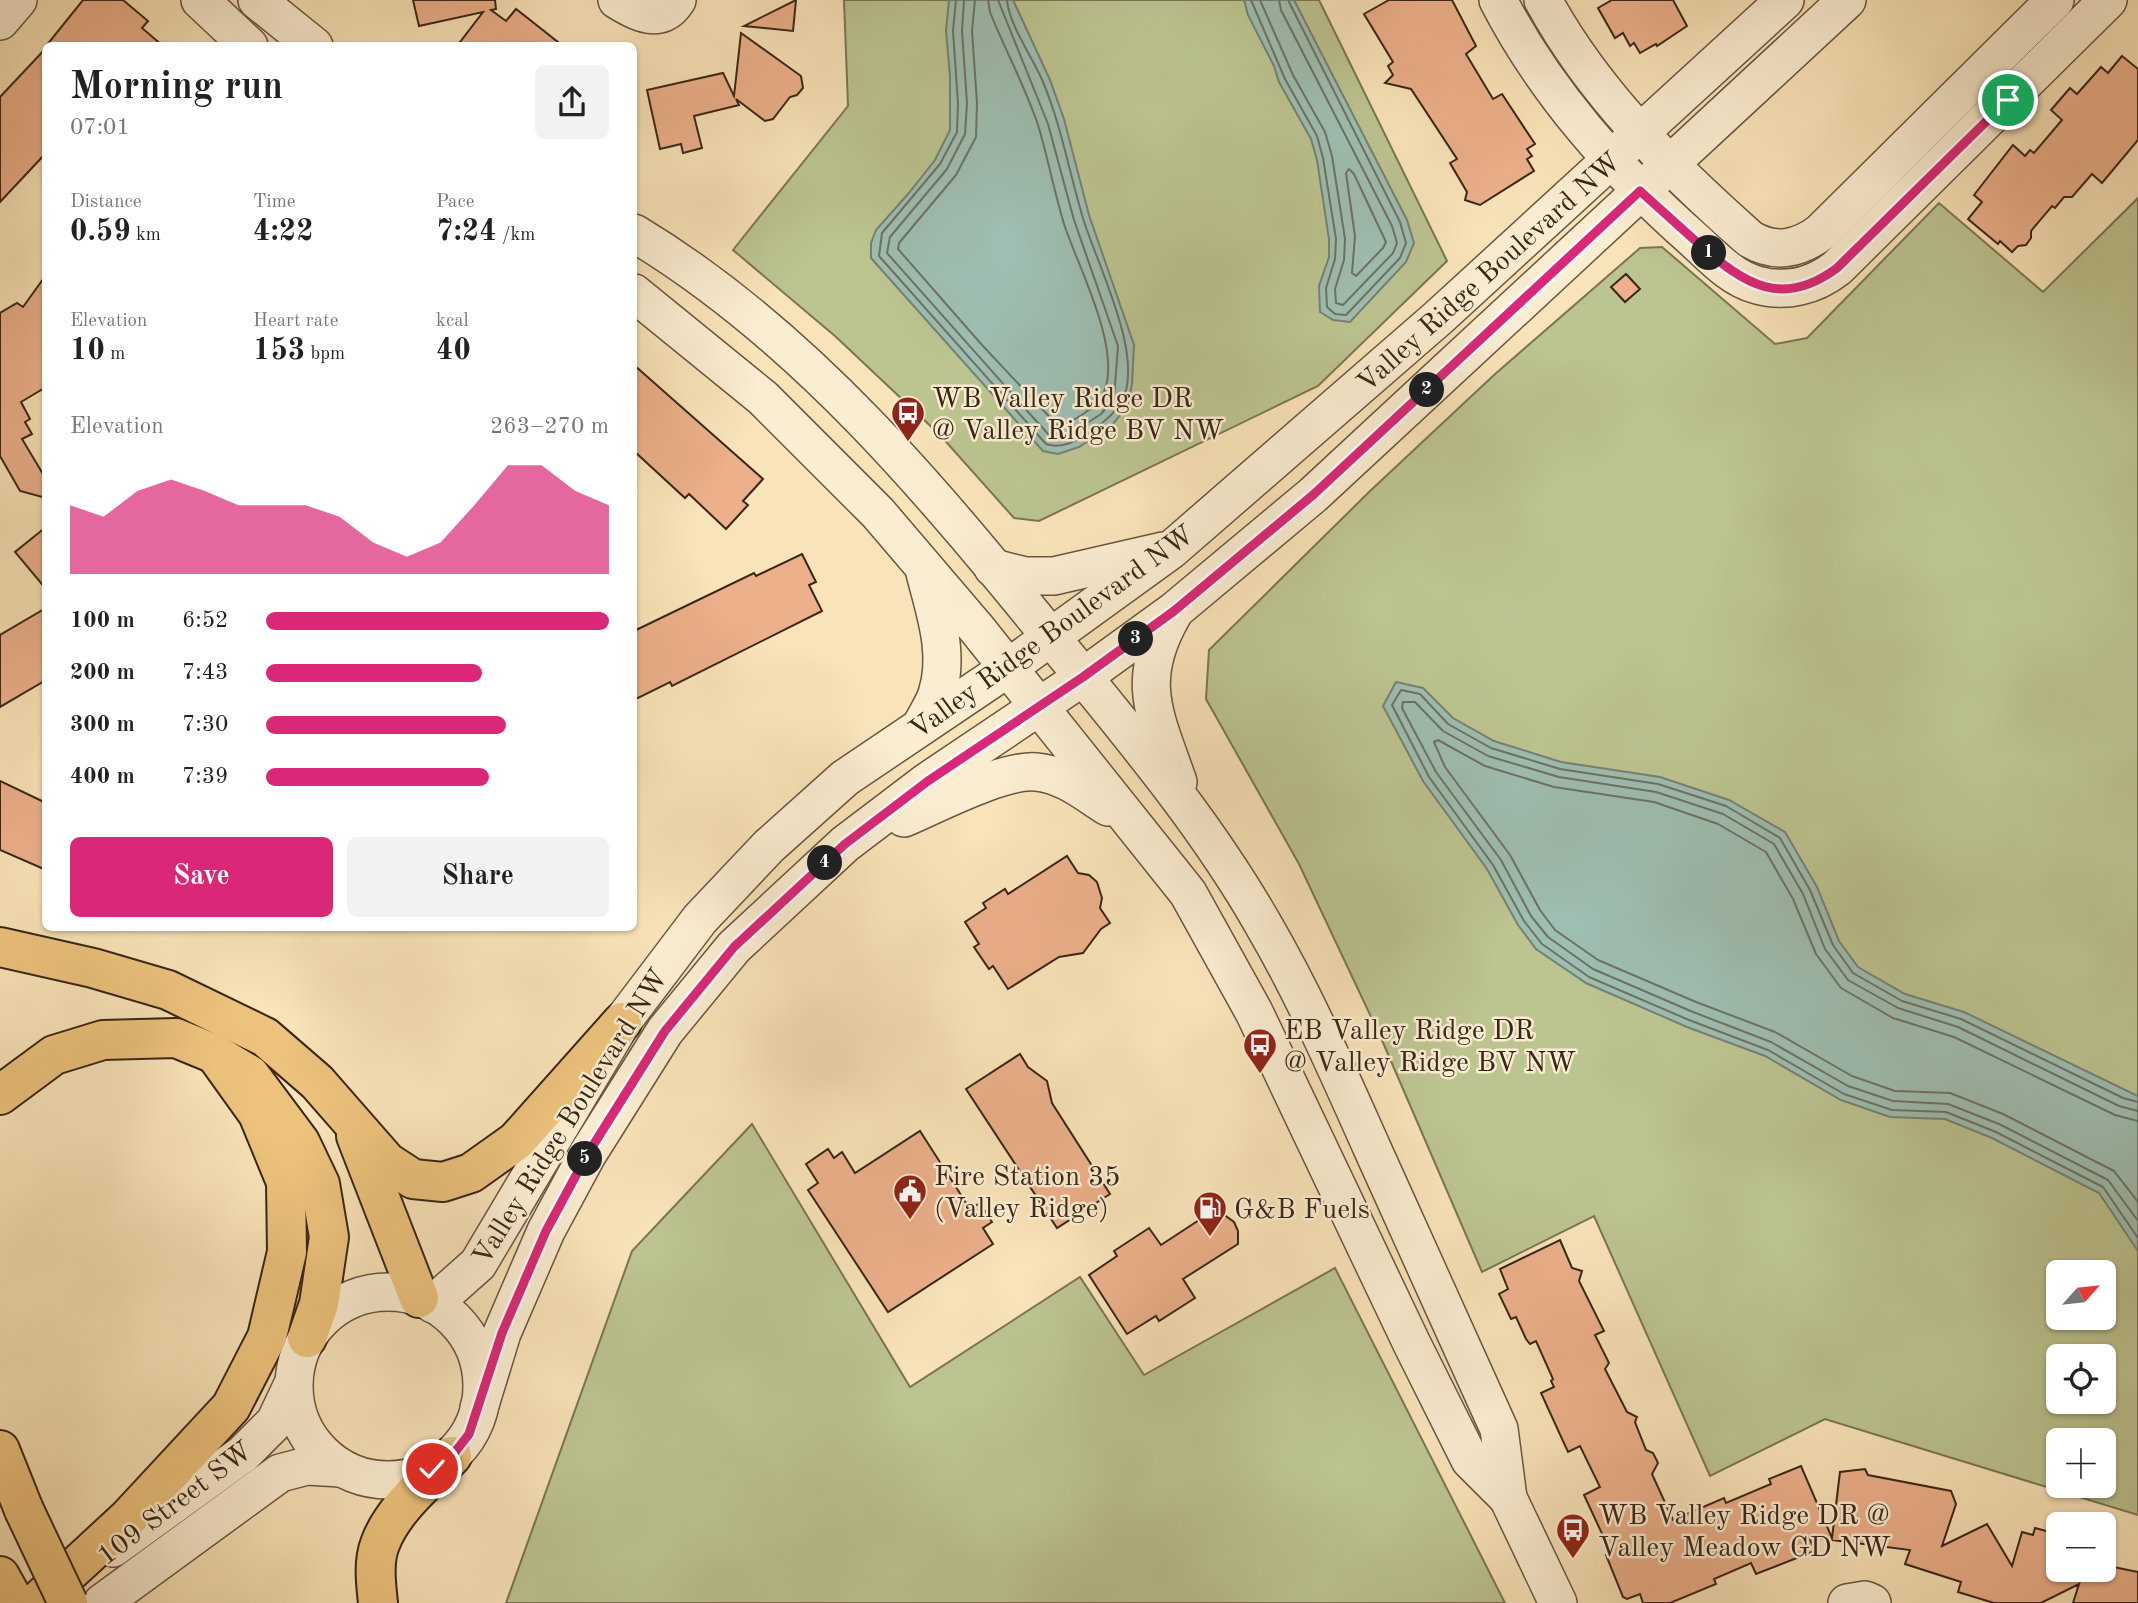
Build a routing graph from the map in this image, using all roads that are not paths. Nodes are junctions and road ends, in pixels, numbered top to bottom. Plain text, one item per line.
1 (18, 0) edge
2 (200, 0) edge
3 (257, 0) edge
4 (617, 0) edge
5 (677, 0) edge
6 (1498, 0) edge
7 (1543, 0) edge
8 (1785, 0) edge
9 (1847, 0) edge
10 (2055, 0) edge
11 (2108, 0) edge
12 (0, 21) edge
13 (245, 42) edge
14 (309, 42) edge
15 (1640, 133) junction
16 (1611, 161) junction
17 (1670, 164) junction
18 (1640, 191) junction
19 (637, 235) edge
20 (1784, 248) junction
21 (1787, 289) junction
22 (637, 295) edge
23 (1171, 550) junction
24 (923, 565) junction
25 (993, 568) junction
26 (1174, 611) junction
27 (1051, 638) junction
28 (1008, 668) junction
29 (1083, 677) junction
30 (1039, 707) junction
31 (922, 724) junction
32 (1186, 806) junction
33 (1132, 821) junction
34 (845, 844) junction
35 (0, 947) edge
36 (622, 1022) junction
37 (215, 1054) junction
38 (0, 1095) edge
39 (349, 1118) junction
40 (426, 1301) junction
41 (307, 1338) junction
42 (293, 1384) junction
43 (479, 1408) junction
44 (0, 1450) edge
45 (452, 1456) junction
46 (341, 1468) junction
47 (1508, 1498) junction
48 (0, 1576) edge
49 (15, 1603) edge
50 (36, 1603) edge
51 (68, 1603) edge
52 (102, 1603) edge
53 (378, 1603) edge
54 (1558, 1603) edge
55 (1847, 1603) edge
56 (1872, 1603) edge

1 - 12 street
2 - 13 street
3 - 14 street
4 - 5 street
6 - 16 street
7 - 15 street
8 - 15 street, Valley Ridge Boulevard NW
9 - 17 street, Valley Ridge Boulevard NW
10 - 20 street
11 - 21 street
15 - 16 street, Valley Ridge Boulevard NW
15 - 17 street
16 - 18 street
16 - 23 street, Valley Ridge Boulevard NW
17 - 18 street, Valley Ridge Boulevard NW
17 - 20 street
18 - 21 street
18 - 26 street, Valley Ridge Boulevard NW
19 - 25 street
20 - 21 street
22 - 24 street
23 - 25 street
23 - 27 street, Valley Ridge Boulevard NW
24 - 28 street
24 - 31 street
25 - 27 street
26 - 29 street, Valley Ridge Boulevard NW
26 - 32 street
27 - 28 street, Valley Ridge Boulevard NW
27 - 29 street
28 - 30 street
28 - 31 street, Valley Ridge Boulevard NW
29 - 30 street, Valley Ridge Boulevard NW
29 - 32 street
30 - 33 street
30 - 34 street, Valley Ridge Boulevard NW
31 - 36 street, Valley Ridge Boulevard NW
32 - 47 street
33 - 34 street
33 - 47 street
34 - 43 street, Valley Ridge Boulevard NW
35 - 39 highway
36 - 39 highway
36 - 40 street, Valley Ridge Boulevard NW
37 - 38 highway
37 - 41 highway
37 - 50 highway
39 - 40 highway
40 - 41 street
40 - 43 street
41 - 42 street
42 - 46 street
42 - 50 street, 109 Street SW
43 - 45 street
44 - 51 highway, bridge
45 - 46 street
45 - 53 highway
46 - 52 street, 109 Street SW
47 - 54 street
48 - 49 highway
55 - 56 street

